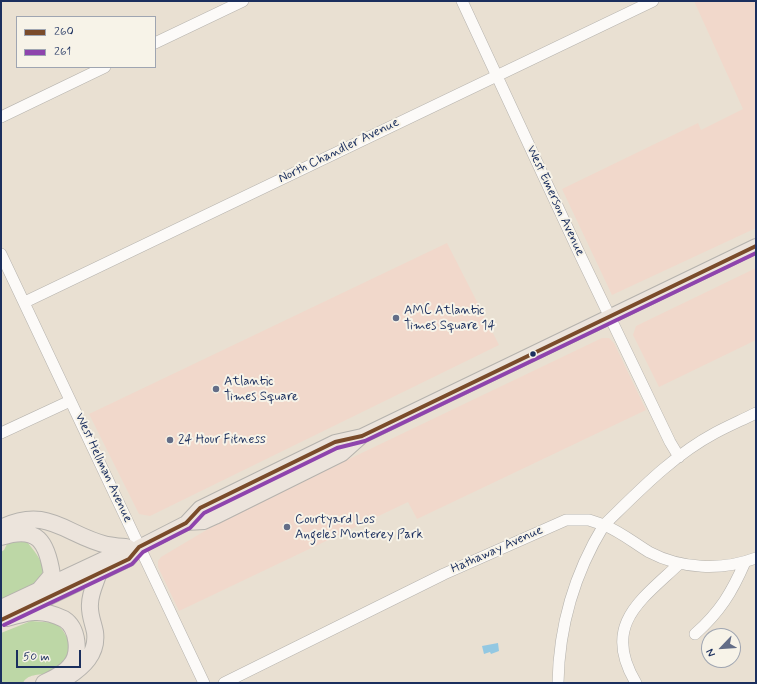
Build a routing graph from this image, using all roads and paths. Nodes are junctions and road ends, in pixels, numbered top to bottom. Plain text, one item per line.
1 (243, 1) edge
2 (462, 1) edge
3 (653, 1) edge
4 (156, 43) edge
5 (103, 68) edge
6 (497, 77) junction
7 (1, 117) edge
8 (756, 246) edge
9 (1, 254) edge
10 (25, 302) junction
11 (610, 316) junction
12 (70, 401) junction
13 (756, 413) edge
14 (1, 433) edge
15 (679, 457) junction
16 (604, 525) junction
17 (1, 528) edge
18 (1, 537) edge
19 (132, 547) junction
20 (756, 558) edge
21 (745, 562) junction
22 (679, 564) junction
23 (98, 575) junction
24 (41, 588) junction
25 (3, 615) edge
26 (695, 634) dead end
27 (44, 683) edge
28 (55, 683) edge
29 (204, 683) edge
30 (224, 683) edge
31 (558, 683) edge
32 (636, 683) edge

1 - 4 street
2 - 6 street, West Emerson Avenue
3 - 6 street, North Chandler Avenue
5 - 7 street
6 - 10 street, North Chandler Avenue
6 - 11 street, West Emerson Avenue
8 - 11 main road
9 - 10 street, West Hellman Avenue
10 - 12 street, West Hellman Avenue
11 - 15 street, West Emerson Avenue
11 - 19 main road
12 - 14 street
12 - 19 street, West Hellman Avenue
13 - 15 street
15 - 16 street
16 - 22 street, Hathaway Avenue
16 - 30 street, Hathaway Avenue
16 - 31 street
17 - 19 highway
18 - 24 highway
19 - 23 main road
19 - 24 main road
19 - 29 street, West Hellman Avenue
20 - 21 street, Hathaway Avenue
21 - 22 street, Hathaway Avenue
21 - 26 street
22 - 32 street
23 - 25 main road
23 - 28 highway
24 - 25 main road
25 - 27 highway

